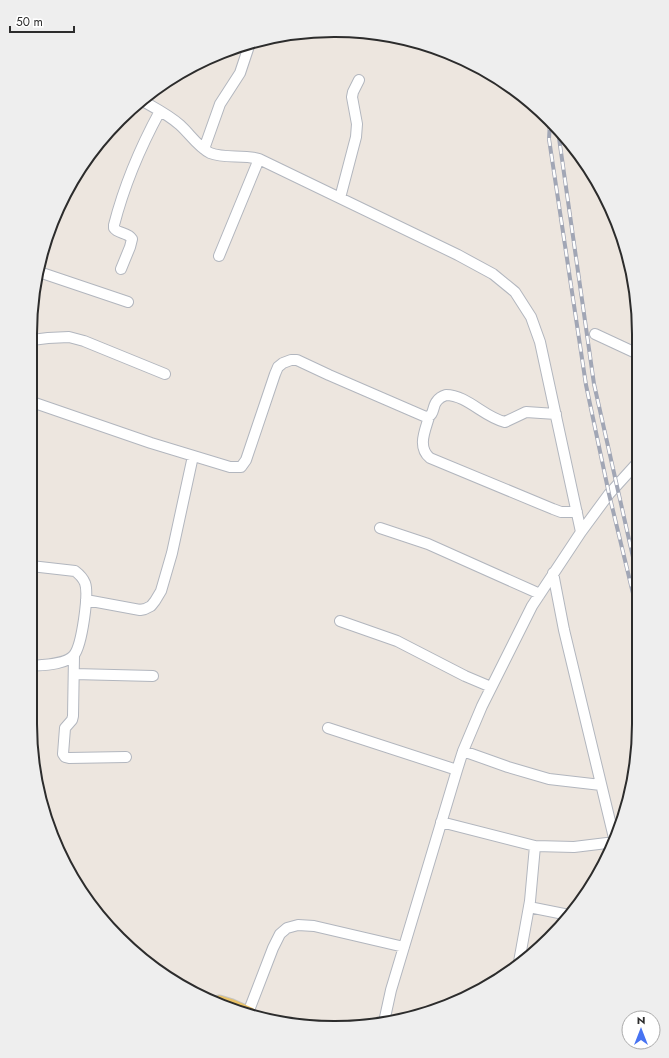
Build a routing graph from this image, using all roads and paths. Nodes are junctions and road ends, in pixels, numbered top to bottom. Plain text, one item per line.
1 (248, 50) edge
2 (359, 80) dead end
3 (147, 103) edge
4 (160, 111) junction
5 (204, 149) junction
6 (259, 159) junction
7 (340, 198) junction
8 (219, 256) dead end
9 (121, 269) dead end
10 (44, 274) edge
11 (128, 302) dead end
12 (595, 334) dead end
13 (37, 339) edge
14 (632, 351) edge
15 (165, 374) dead end
16 (37, 404) edge
17 (556, 414) junction
18 (429, 417) junction
19 (193, 456) junction
20 (632, 469) edge
21 (577, 512) junction
22 (380, 528) dead end
23 (581, 532) junction
24 (37, 567) edge
25 (553, 573) junction
26 (540, 594) junction
27 (86, 600) junction
28 (340, 621) dead end
29 (74, 656) junction
30 (37, 665) edge
31 (74, 674) junction
32 (153, 676) dead end
33 (491, 687) junction
34 (328, 728) dead end
35 (463, 751) junction
36 (126, 757) dead end
37 (457, 770) junction
38 (601, 785) junction
39 (441, 822) junction
40 (612, 829) edge
41 (606, 843) edge
42 (535, 846) junction
43 (529, 907) junction
44 (563, 914) edge
45 (404, 947) junction
46 (520, 957) edge
47 (251, 1009) edge
48 (385, 1016) edge

1 - 5 street
2 - 7 street
3 - 4 street
4 - 5 street
4 - 9 street
5 - 6 street
6 - 7 street
6 - 8 street
7 - 17 street
10 - 11 street
12 - 14 street
13 - 15 street
16 - 19 street
17 - 18 street
17 - 21 street
18 - 19 street
18 - 21 street
19 - 27 street
20 - 23 street
21 - 23 street
22 - 26 street
23 - 25 street
24 - 27 street
25 - 26 street
25 - 38 street
26 - 33 street
27 - 29 street
28 - 33 street
29 - 30 street
29 - 31 street
31 - 32 street
31 - 36 street
33 - 35 street
34 - 37 street
35 - 37 street
35 - 38 street
37 - 39 street
38 - 40 street
39 - 42 street
39 - 45 street
41 - 42 street
42 - 43 street
43 - 44 street
43 - 46 street
45 - 47 street
45 - 48 street

